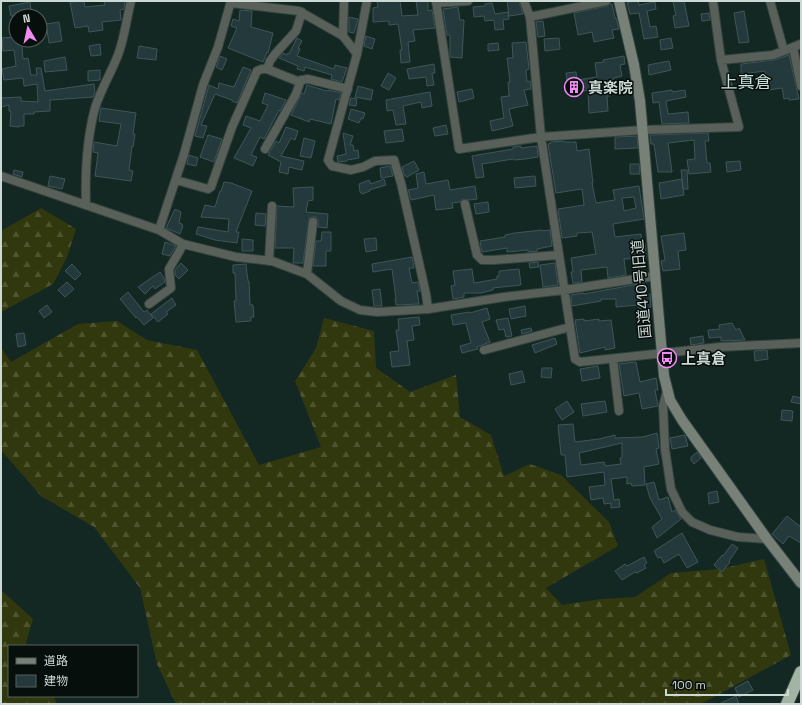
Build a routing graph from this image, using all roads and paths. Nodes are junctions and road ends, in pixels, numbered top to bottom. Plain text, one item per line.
1 (131, 1) edge
2 (344, 1) edge
3 (367, 1) edge
4 (468, 1) edge
5 (524, 1) edge
6 (606, 1) edge
7 (619, 1) edge
8 (713, 1) edge
9 (770, 1) edge
10 (231, 2) edge
11 (436, 2) edge
12 (302, 12) junction
13 (530, 17) junction
14 (342, 36) junction
15 (797, 45) edge
16 (784, 51) junction
17 (357, 54) junction
18 (722, 60) junction
19 (267, 69) junction
20 (302, 80) junction
21 (801, 86) edge
22 (348, 89) junction
23 (643, 130) junction
24 (541, 137) junction
25 (265, 149) dead end
26 (1, 176) edge
27 (176, 180) junction
28 (465, 204) dead end
29 (86, 205) junction
30 (272, 206) dead end
31 (313, 222) dead end
32 (159, 230) junction
33 (183, 244) junction
34 (558, 255) junction
35 (269, 261) junction
36 (307, 274) junction
37 (655, 276) junction
38 (564, 290) junction
39 (149, 304) dead end
40 (428, 309) junction
41 (570, 327) junction
42 (801, 343) edge
43 (484, 350) dead end
44 (662, 354) junction
45 (612, 359) junction
46 (667, 391) junction
47 (619, 411) dead end
48 (767, 539) junction
49 (801, 583) edge
50 (801, 672) edge
51 (786, 704) edge

1 - 29 street
2 - 14 street
3 - 17 street
4 - 11 street
5 - 13 street
6 - 13 street
7 - 23 street, 国道410号旧道
8 - 18 street
9 - 16 street
10 - 12 street
10 - 27 street
11 - 24 street
12 - 14 street
12 - 19 street
13 - 24 street
14 - 17 street
15 - 16 street
15 - 21 street
16 - 18 street
17 - 22 street
18 - 23 street
19 - 20 street
19 - 27 street
20 - 22 street
20 - 25 street
22 - 40 street
23 - 24 street
23 - 37 street, 国道410号旧道
24 - 34 street
26 - 29 street
27 - 32 street
28 - 34 street
29 - 32 street
30 - 35 street
31 - 36 street
32 - 33 street
33 - 35 street
33 - 39 street
34 - 38 street
35 - 36 street
36 - 40 street
37 - 38 street
37 - 44 street, 国道410号旧道
38 - 40 street
38 - 41 street
41 - 43 street
41 - 45 street
42 - 44 street
44 - 45 street
44 - 46 street, 国道410号旧道
45 - 47 street
46 - 48 street, 国道410号旧道
46 - 48 street
48 - 49 street, 国道410号旧道
50 - 51 highway

